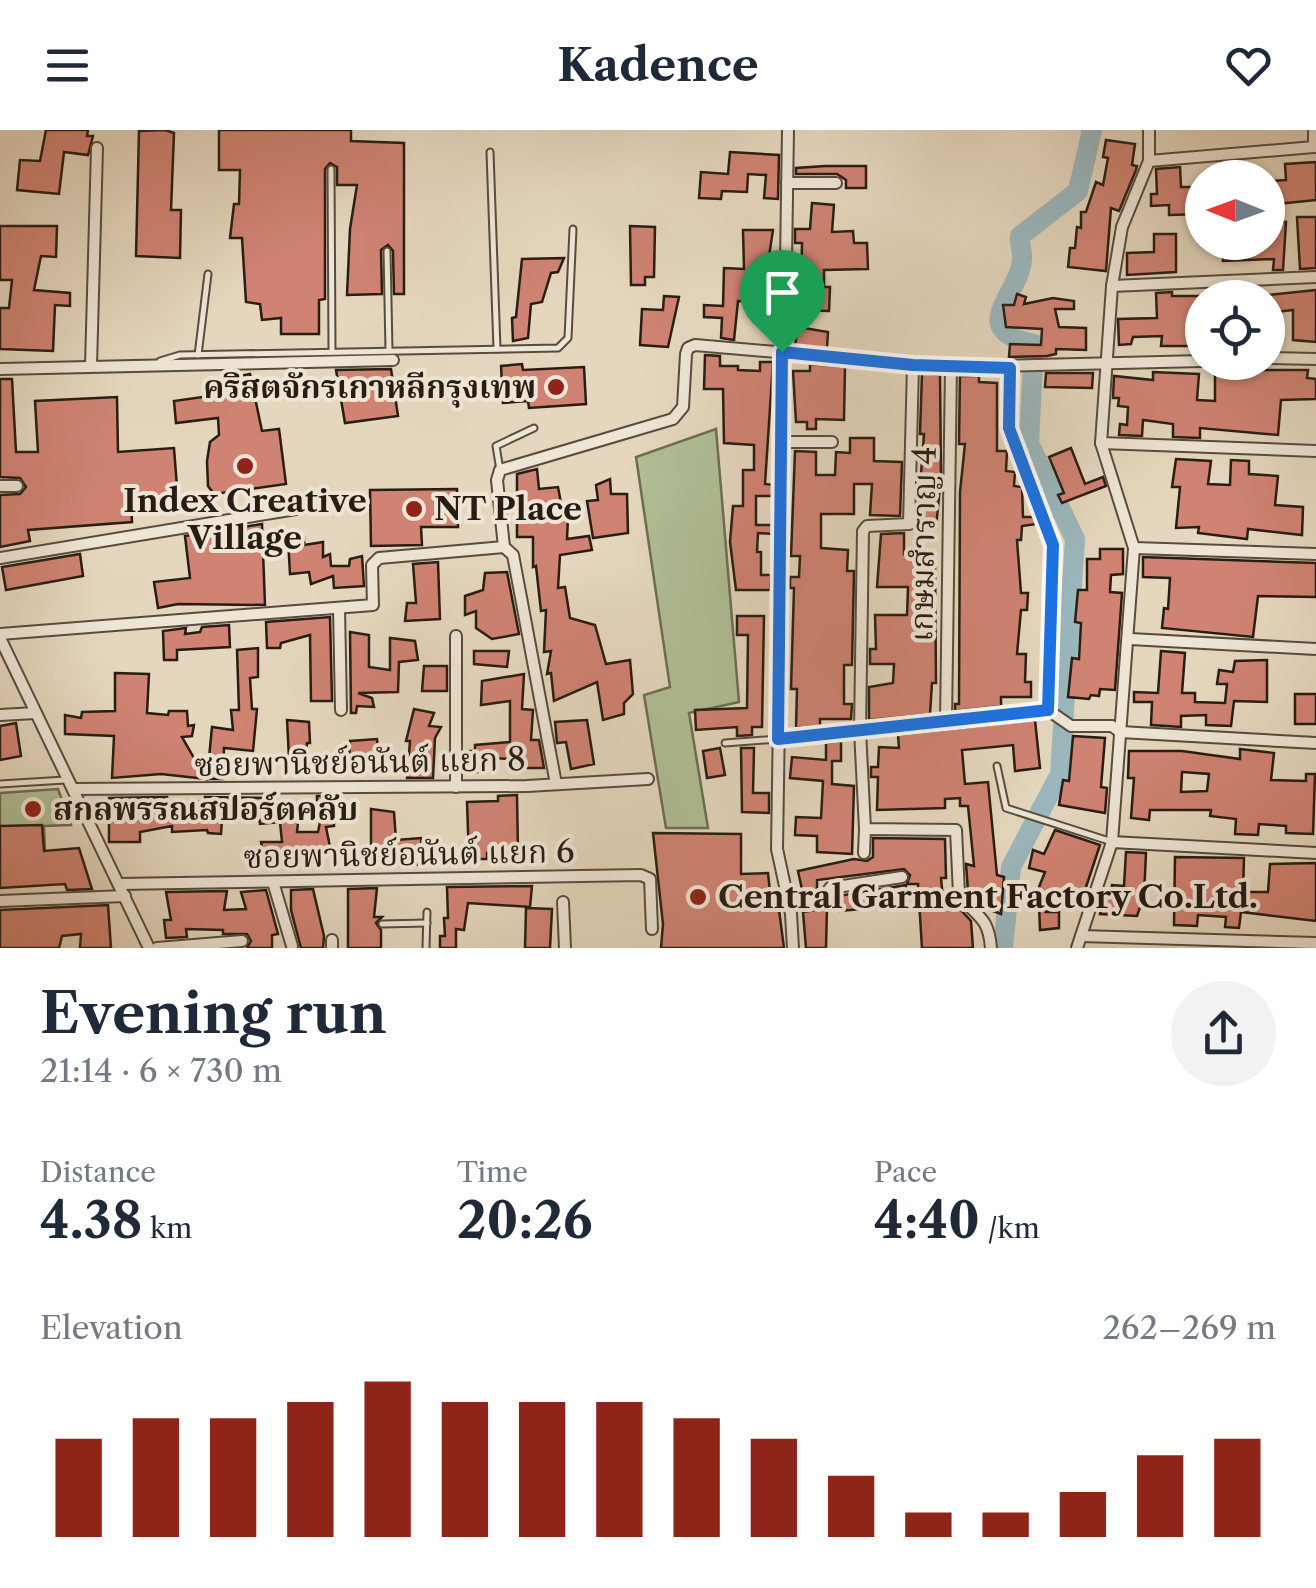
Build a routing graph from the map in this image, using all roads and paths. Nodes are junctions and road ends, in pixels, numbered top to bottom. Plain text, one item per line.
1 (788, 130) edge
2 (1149, 130) edge
3 (1314, 130) edge
4 (1315, 147) edge
5 (96, 148) dead end
6 (490, 152) dead end
7 (1149, 161) junction
8 (331, 170) dead end
9 (786, 183) junction
10 (836, 183) dead end
11 (574, 229) dead end
12 (387, 251) dead end
13 (208, 274) dead end
14 (1316, 277) edge
15 (1112, 286) junction
16 (497, 349) junction
17 (332, 352) junction
18 (782, 352) junction
19 (198, 355) junction
20 (391, 355) junction
21 (1285, 358) edge
22 (1316, 359) edge
23 (1185, 362) edge
24 (153, 363) junction
25 (913, 365) junction
26 (91, 366) junction
27 (1105, 366) junction
28 (951, 367) junction
29 (0, 368) edge
30 (1015, 368) junction
31 (534, 428) dead end
32 (781, 442) junction
33 (832, 442) dead end
34 (1100, 443) junction
35 (1316, 451) edge
36 (500, 470) junction
37 (0, 486) edge
38 (17, 486) dead end
39 (302, 508) dead end
40 (504, 548) junction
41 (1134, 548) junction
42 (1316, 554) edge
43 (0, 558) edge
44 (339, 608) junction
45 (0, 636) edge
46 (456, 636) dead end
47 (1130, 638) junction
48 (1316, 649) edge
49 (341, 710) dead end
50 (1048, 710) junction
51 (35, 712) junction
52 (0, 715) edge
53 (946, 721) junction
54 (860, 730) junction
55 (1120, 732) junction
56 (778, 739) junction
57 (725, 743) dead end
58 (1316, 743) edge
59 (998, 766) dead end
60 (648, 778) dead end
61 (0, 784) edge
62 (70, 784) junction
63 (556, 784) junction
64 (456, 787) junction
65 (866, 829) junction
66 (1112, 842) junction
67 (1316, 853) edge
68 (864, 854) dead end
69 (902, 878) dead end
70 (273, 882) junction
71 (119, 884) junction
72 (125, 896) junction
73 (0, 901) edge
74 (564, 902) dead end
75 (789, 904) junction
76 (427, 912) dead end
77 (427, 922) junction
78 (382, 924) dead end
79 (652, 929) dead end
80 (242, 941) dead end
81 (1079, 942) edge
82 (1205, 944) edge
83 (1316, 944) edge
84 (292, 946) edge
85 (1301, 946) edge
86 (149, 948) edge
87 (157, 948) edge
88 (426, 948) edge
89 (565, 948) edge
90 (793, 948) edge
91 (991, 948) edge

1 - 9 street
2 - 7 street
3 - 4 street
4 - 7 street
5 - 26 street
6 - 16 lane
7 - 15 street
8 - 17 lane
9 - 10 street
9 - 18 street
11 - 16 lane
12 - 20 lane
13 - 19 lane
14 - 15 street
15 - 27 street
16 - 20 lane
17 - 19 lane
17 - 20 lane
18 - 25 street
18 - 32 street
18 - 36 street
19 - 24 lane
20 - 24 street
21 - 22 street
23 - 27 street
24 - 26 street
25 - 28 street
25 - 54 street
26 - 29 street
27 - 30 street
27 - 34 street
28 - 30 street
28 - 53 street, เกษมสำราญ 4
30 - 50 street
31 - 36 lane
32 - 33 street
32 - 56 street
34 - 35 street
34 - 41 street
36 - 40 street
37 - 38 street
39 - 43 street
40 - 44 street
40 - 63 street
41 - 42 street
41 - 47 street
44 - 45 street
44 - 49 street
45 - 51 street
46 - 64 street
47 - 48 street
47 - 55 street
50 - 53 street
50 - 55 street
51 - 52 street
51 - 62 street
53 - 54 street
54 - 56 street
54 - 65 street
55 - 58 street
55 - 66 street
56 - 57 lane
56 - 75 street
59 - 66 lane
60 - 63 street, ซอยพานิชย์อนันต์ แยก 8
61 - 62 lane
62 - 64 street, ซอยพานิชย์อนันต์ แยก 8
62 - 71 street
63 - 64 street, ซอยพานิชย์อนันต์ แยก 8
65 - 68 street
65 - 91 street
66 - 67 street
66 - 81 street
69 - 75 street
70 - 71 street, ซอยพานิชย์อนันต์ แยก 6
70 - 79 street, ซอยพานิชย์อนันต์ แยก 6
70 - 84 street
71 - 72 street
72 - 73 street
72 - 86 street
74 - 89 street
75 - 90 street
76 - 77 lane
77 - 78 lane
77 - 88 lane
80 - 87 street
81 - 82 street
82 - 85 street
83 - 85 street

